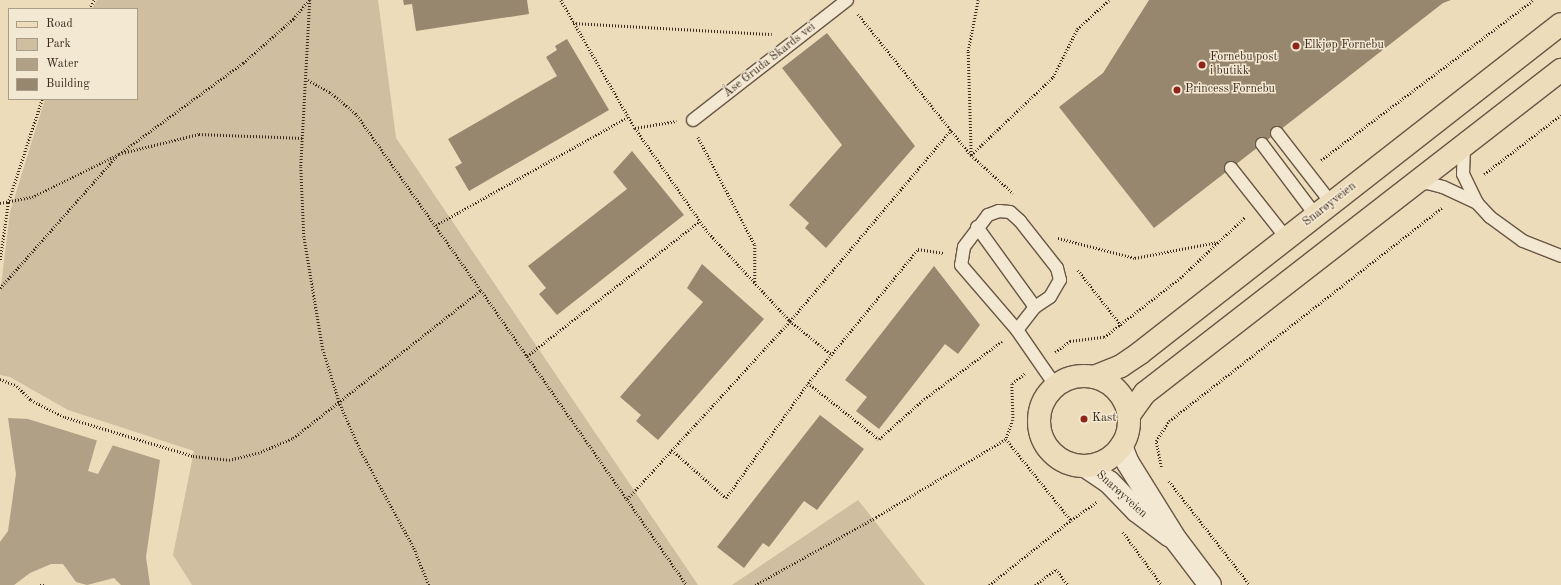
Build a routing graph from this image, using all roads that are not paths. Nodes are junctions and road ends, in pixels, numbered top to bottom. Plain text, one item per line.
1 (847, 0) edge
2 (1561, 24) edge
3 (1561, 70) edge
4 (693, 120) road end
5 (1277, 133) dead end
6 (1262, 144) dead end
7 (1464, 146) junction
8 (1231, 168) dead end
9 (1414, 186) junction
10 (1476, 203) junction
11 (1324, 210) junction
12 (977, 227) junction
13 (1287, 239) junction
14 (1561, 256) edge
15 (1035, 307) junction
16 (1017, 330) junction
17 (1094, 377) junction
18 (1055, 386) junction
19 (1129, 415) junction
20 (1122, 446) junction
21 (1085, 466) junction
22 (1176, 540) junction
23 (1210, 585) edge

1 - 4 lane, Åse Gruda Skards vei
2 - 11 main road, Snarøyveien
3 - 7 main road
5 - 11 lane
6 - 11 lane
7 - 9 main road
7 - 10 lane
8 - 13 lane
9 - 10 lane
9 - 19 main road
10 - 14 lane
11 - 13 main road, Snarøyveien
12 - 15 lane
12 - 15 lane
12 - 16 lane
13 - 17 main road, Snarøyveien
15 - 16 lane
16 - 18 lane
17 - 18 main road
17 - 19 main road
18 - 21 main road
19 - 20 main road
20 - 21 main road
20 - 22 street, Snarøyveien
21 - 22 street, Snarøyveien
22 - 23 street, Snarøyveien

